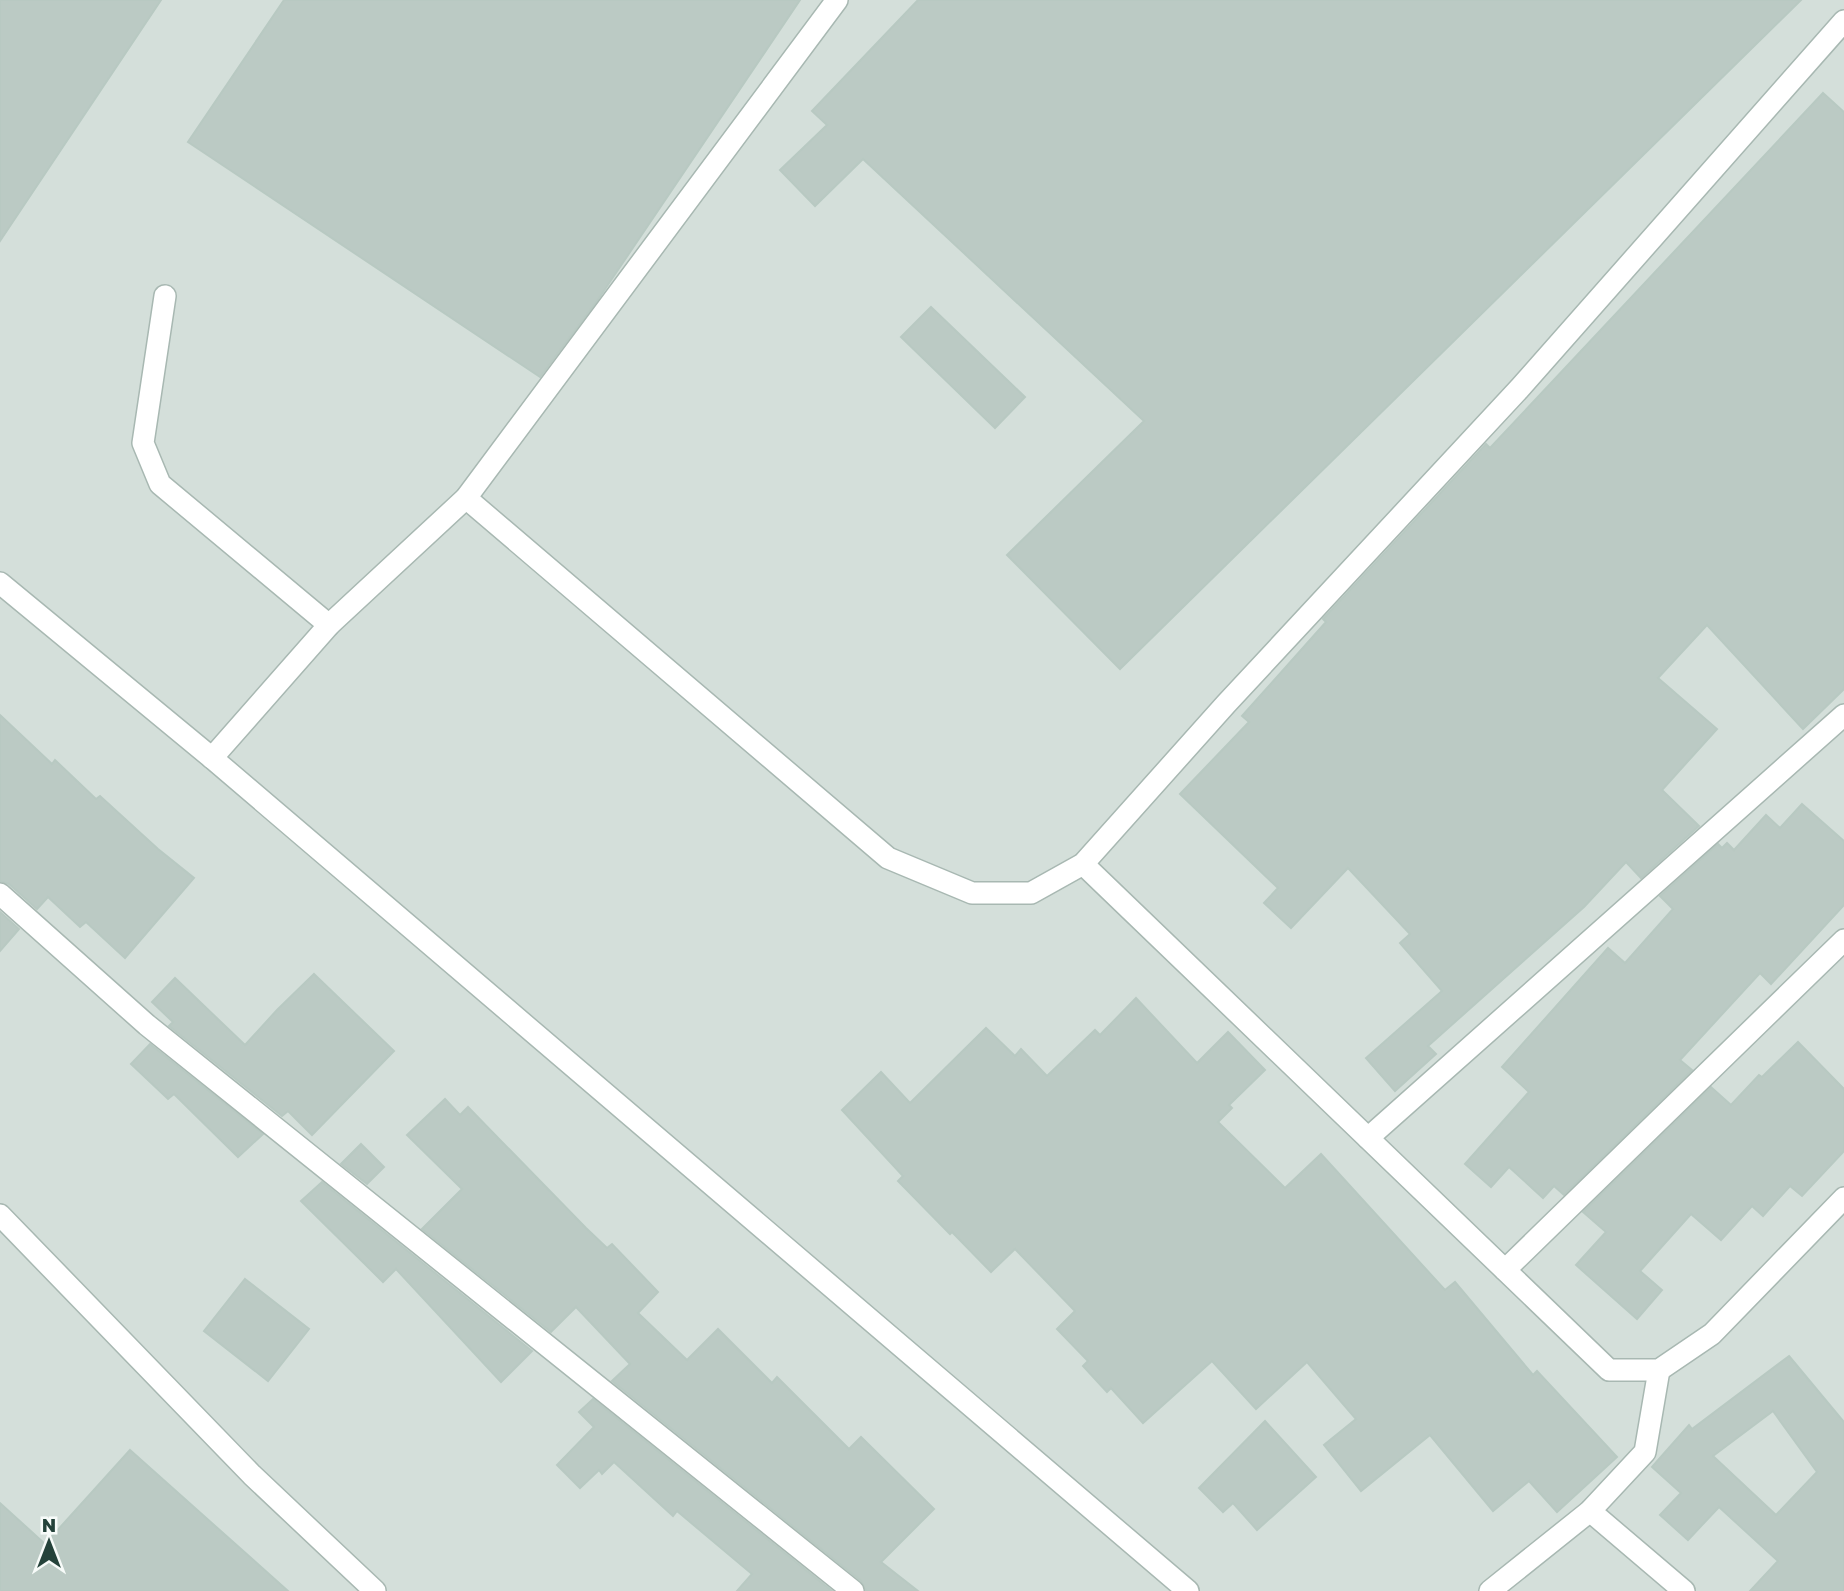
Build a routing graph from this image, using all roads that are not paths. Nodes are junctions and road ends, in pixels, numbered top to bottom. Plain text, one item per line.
1 (837, 0) edge
2 (1844, 22) edge
3 (164, 296) dead end
4 (466, 498) junction
5 (0, 583) edge
6 (329, 625) junction
7 (1844, 715) edge
8 (212, 758) junction
9 (1083, 864) junction
10 (0, 894) edge
11 (1844, 940) edge
12 (1368, 1138) junction
13 (1844, 1198) edge
14 (0, 1215) edge
15 (1505, 1270) junction
16 (1659, 1370) junction
17 (1590, 1511) junction
18 (375, 1591) edge
19 (853, 1591) edge
20 (1188, 1591) edge
21 (1490, 1591) edge
22 (1684, 1591) edge

1 - 4 lane
2 - 9 lane
3 - 6 lane
4 - 6 lane
4 - 9 lane
5 - 8 lane
6 - 8 lane
7 - 12 lane
8 - 20 lane
9 - 12 lane
10 - 19 lane
11 - 15 lane
12 - 15 lane
13 - 16 lane
14 - 18 lane
15 - 16 lane
16 - 17 lane
17 - 21 lane
17 - 22 lane

